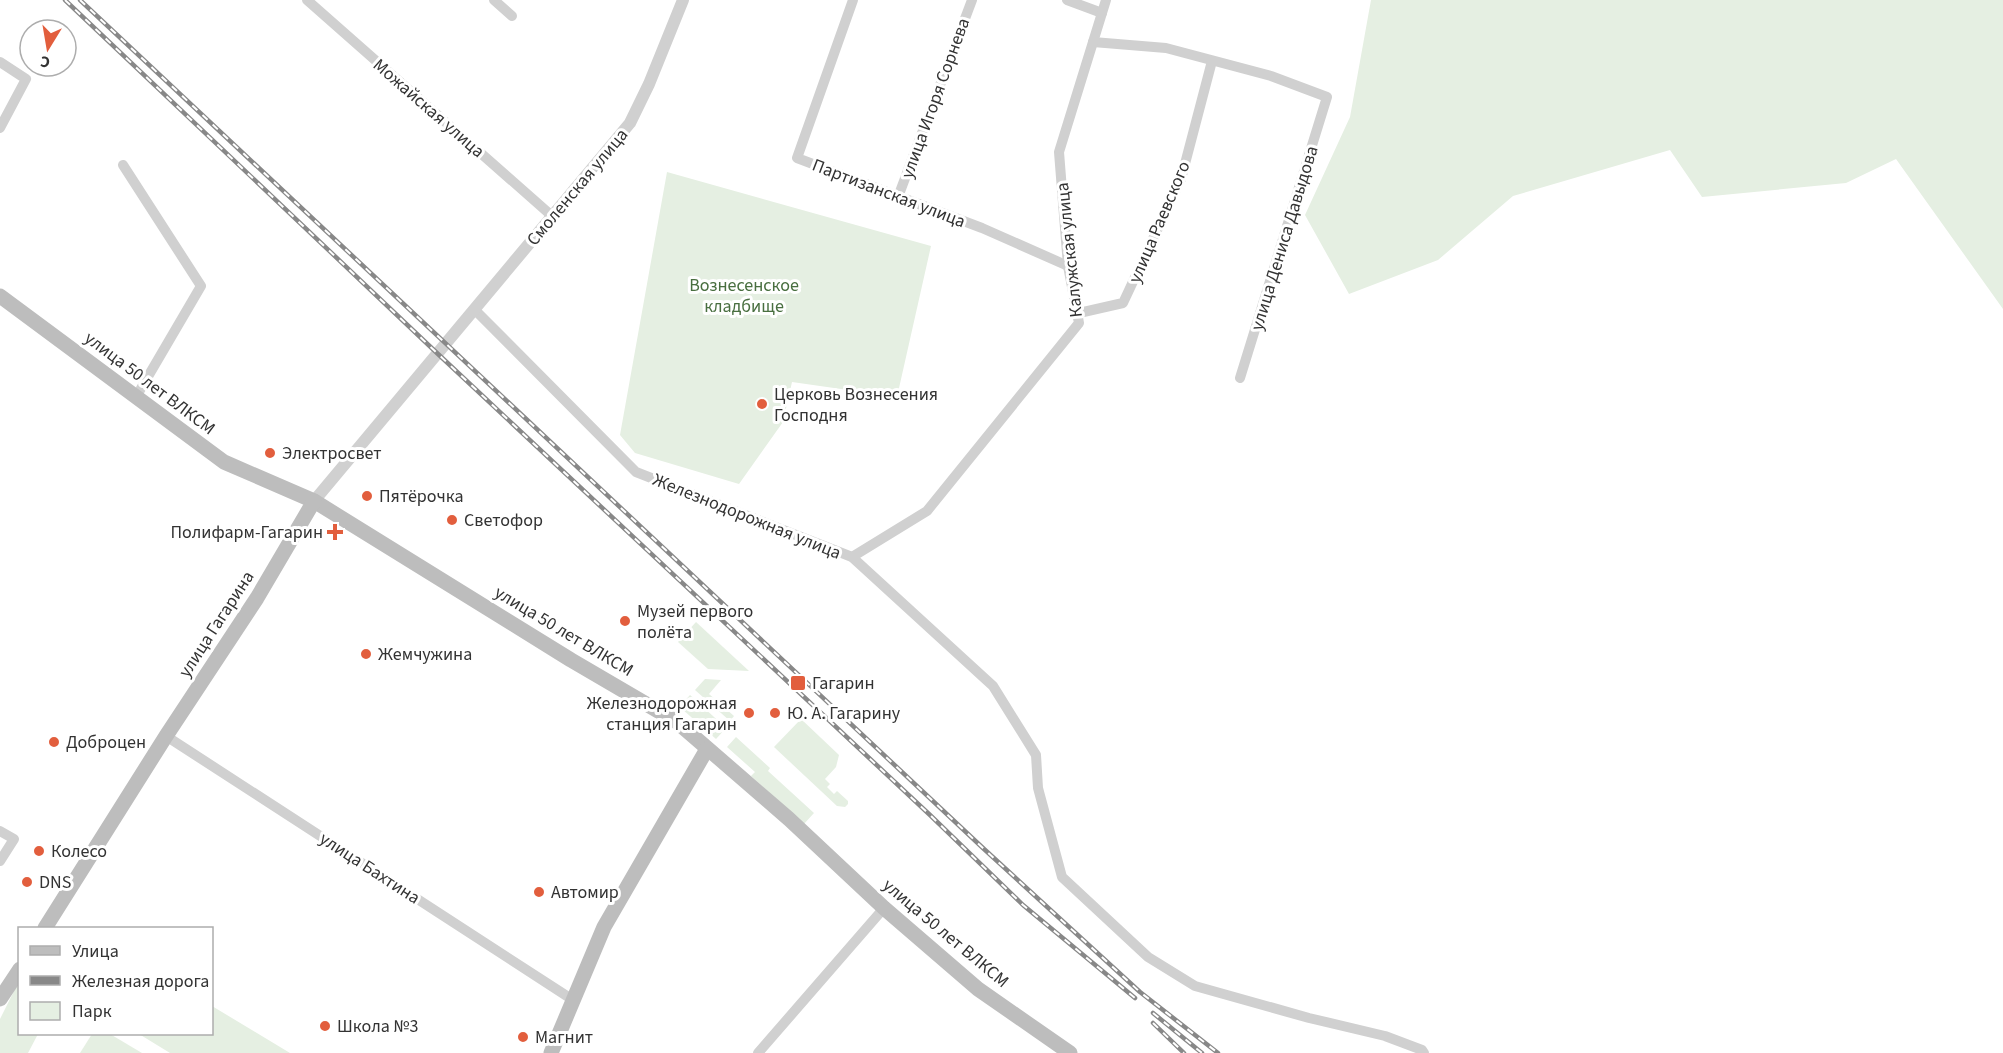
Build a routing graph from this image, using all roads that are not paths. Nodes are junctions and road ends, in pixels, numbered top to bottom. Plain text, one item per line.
1 (307, 0) edge
2 (494, 0) edge
3 (683, 0) edge
4 (853, 0) edge
5 (972, 0) edge
6 (1067, 0) edge
7 (1106, 0) edge
8 (1102, 13) junction
9 (512, 16) dead end
10 (1093, 42) junction
11 (0, 62) edge
12 (1212, 62) junction
13 (0, 128) edge
14 (123, 165) dead end
15 (898, 197) junction
16 (552, 216) junction
17 (1068, 266) junction
18 (0, 296) edge
19 (475, 310) junction
20 (1079, 313) junction
21 (438, 354) joint
22 (1240, 378) dead end
23 (136, 397) junction
24 (314, 501) junction
25 (852, 557) junction
26 (166, 736) junction
27 (706, 749) junction
28 (0, 831) edge
29 (0, 861) edge
30 (884, 908) junction
31 (46, 927) edge
32 (18, 972) edge
33 (0, 999) edge
34 (573, 1000) junction
35 (551, 1053) edge
36 (758, 1053) edge
37 (1070, 1053) edge
38 (1424, 1053) edge

1 - 16 street, Можайская улица
2 - 9 street
3 - 16 street, Смоленская улица
4 - 15 street, Партизанская улица
5 - 15 street, улица Игоря Сорнева
6 - 8 street
7 - 8 street, Калужская улица
8 - 10 street, Калужская улица
10 - 12 street
10 - 17 street, Калужская улица
11 - 13 street
12 - 20 street, улица Раевского
12 - 22 street, улица Дениса Давыдова
14 - 23 street
15 - 17 street, Партизанская улица
16 - 19 street, Смоленская улица
17 - 20 street, Калужская улица
18 - 23 main road, улица 50 лет ВЛКСМ
19 - 21 street, Смоленская улица
19 - 25 street, Железнодорожная улица
20 - 25 street, Калужская улица
21 - 24 street, улица Гагарина
23 - 24 main road, улица 50 лет ВЛКСМ
24 - 26 main road, улица Гагарина
24 - 27 main road, улица 50 лет ВЛКСМ
25 - 38 street, Железнодорожная улица
26 - 31 main road, улица Гагарина
26 - 34 street, улица Бахтина
27 - 30 main road, улица 50 лет ВЛКСМ
27 - 34 main road
28 - 29 street
30 - 36 street
30 - 37 main road, улица 50 лет ВЛКСМ
32 - 33 main road
34 - 35 main road

